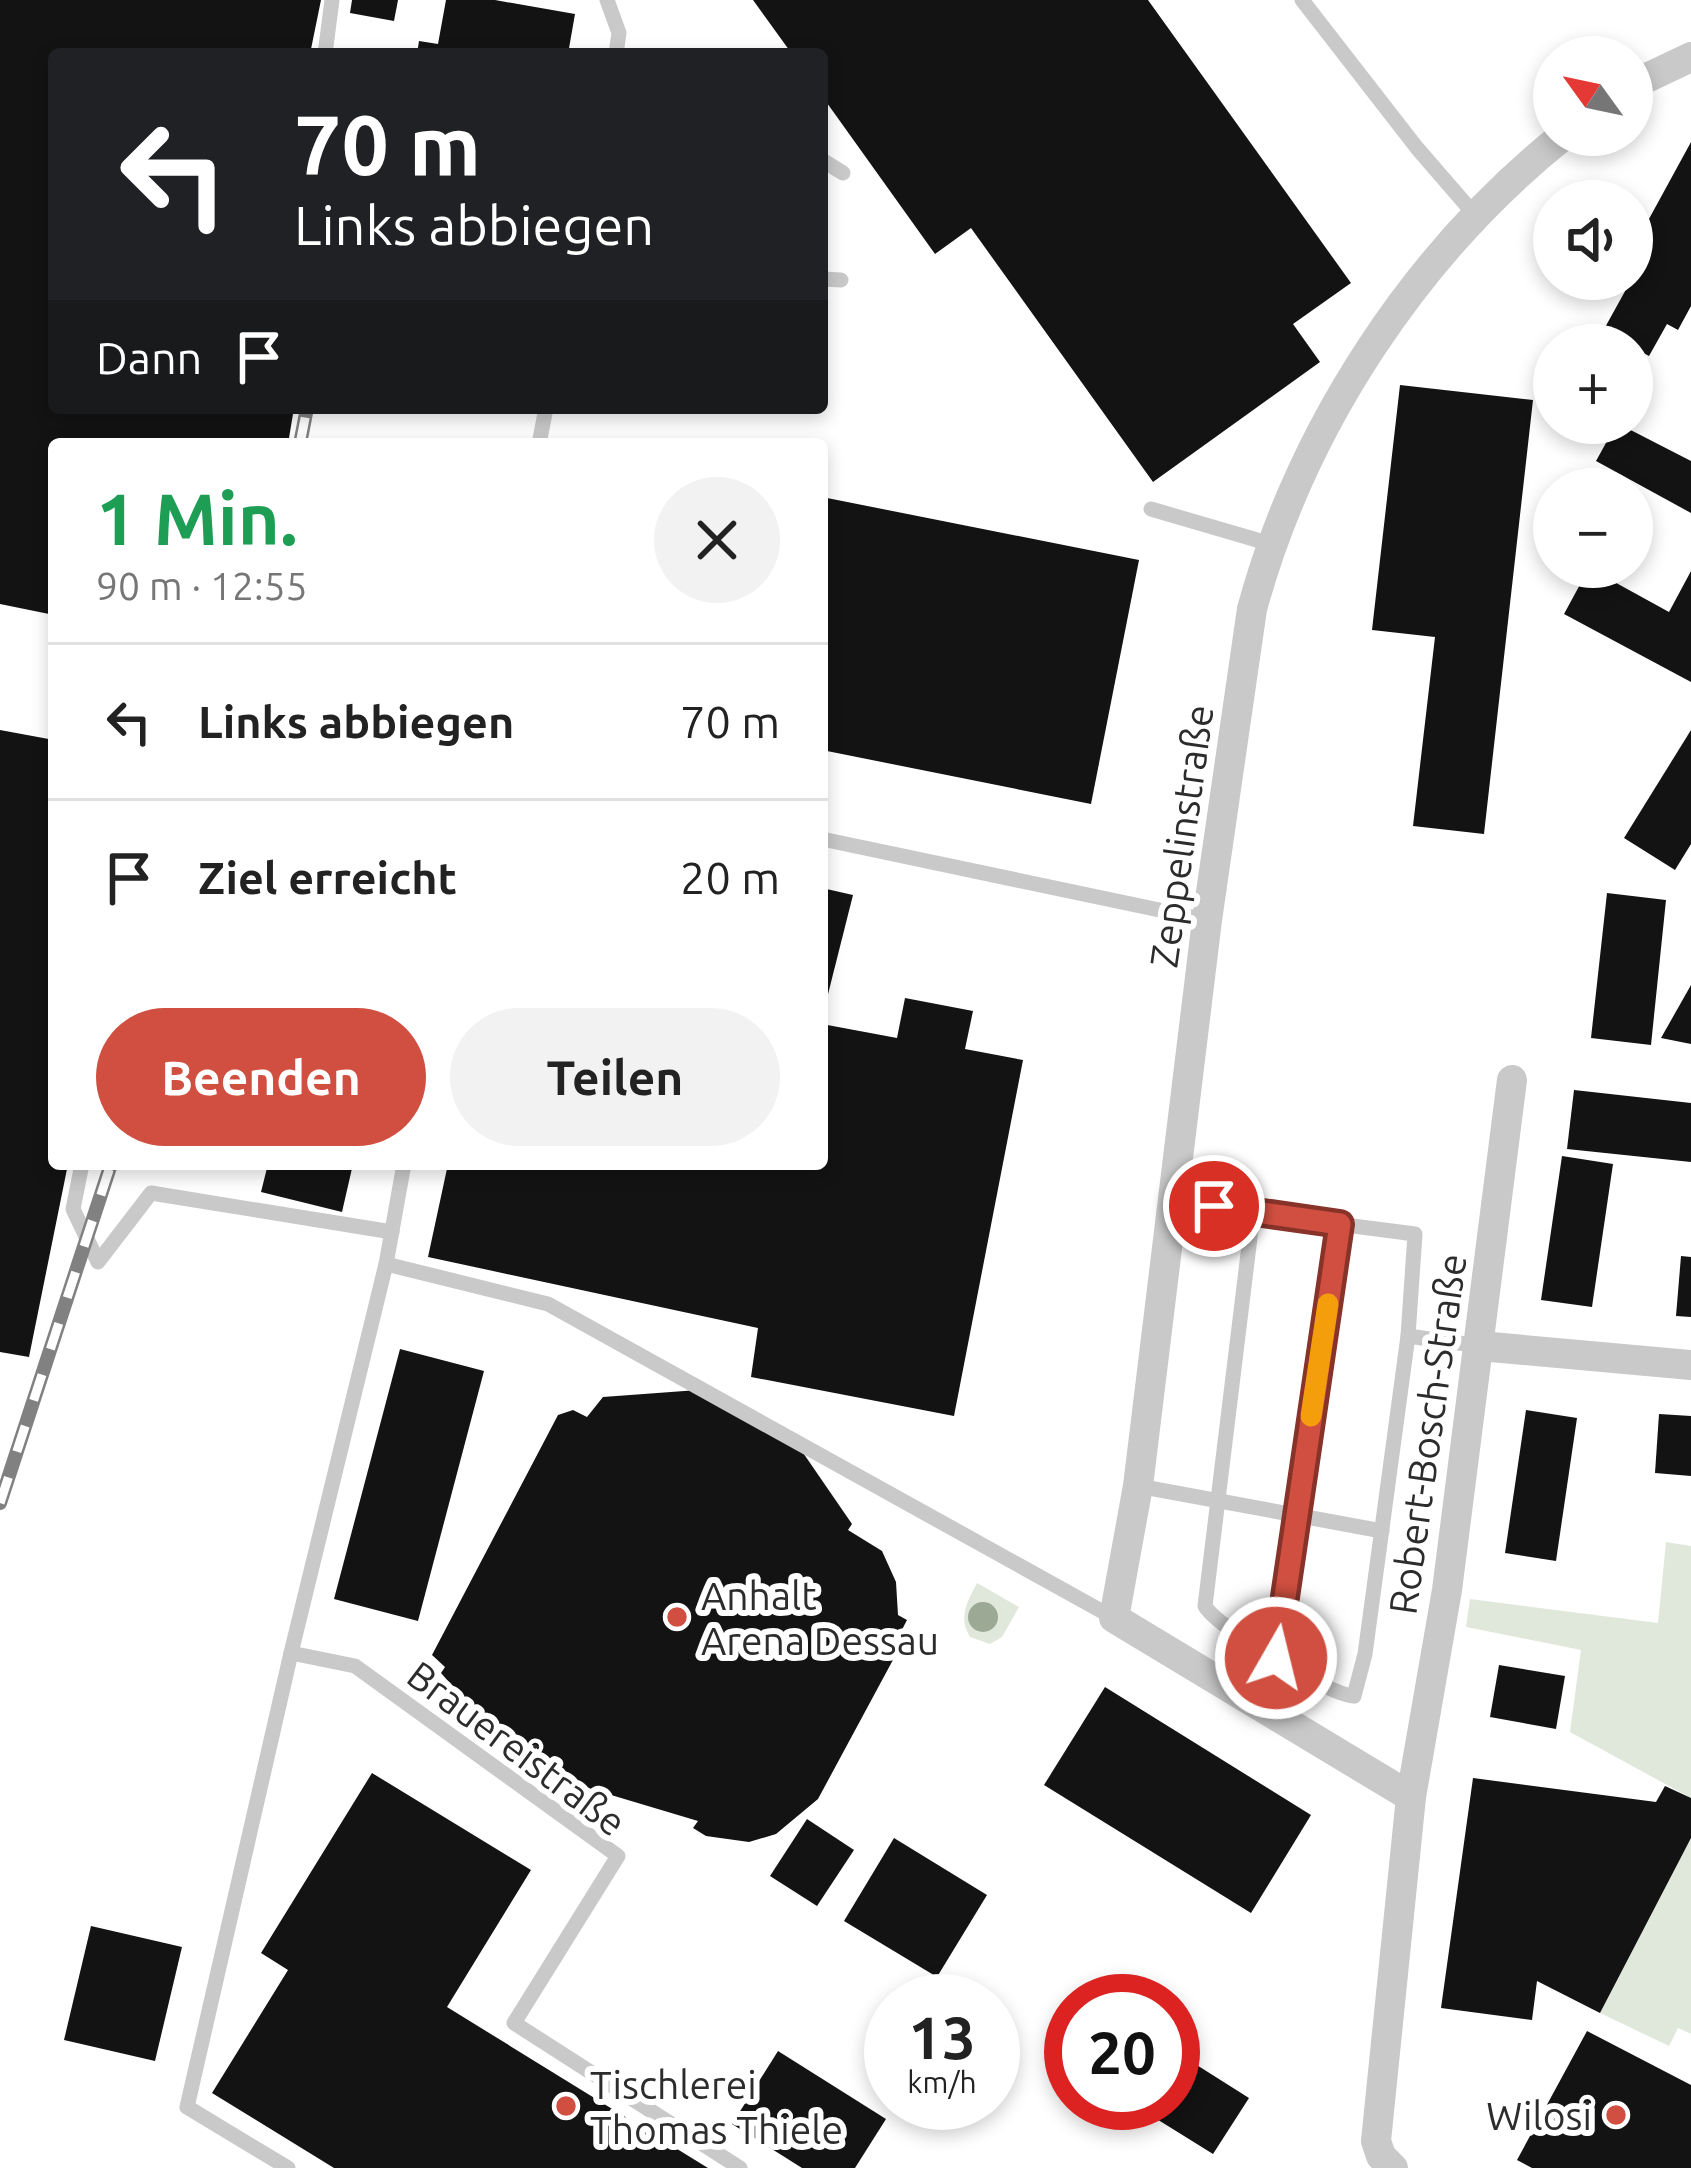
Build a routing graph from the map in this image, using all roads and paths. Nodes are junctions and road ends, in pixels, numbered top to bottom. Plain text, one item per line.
1 (332, 0) edge
2 (607, 0) edge
3 (1302, 0) edge
4 (326, 48) edge
5 (617, 48) edge
6 (1691, 57) edge
7 (1653, 75) edge
8 (1540, 156) edge
9 (828, 164) edge
10 (843, 173) dead end
11 (1475, 214) junction
12 (828, 279) edge
13 (841, 280) dead end
14 (1151, 509) dead end
15 (1274, 544) junction
16 (828, 840) edge
17 (1207, 920) junction
18 (1512, 1080) dead end
19 (81, 1170) edge
20 (403, 1170) edge
21 (1174, 1200) junction
22 (1253, 1213) junction
23 (1340, 1224) junction
24 (392, 1232) junction
25 (386, 1264) junction
26 (1408, 1336) junction
27 (1480, 1346) junction
28 (1691, 1365) edge
29 (1138, 1486) junction
30 (1217, 1499) junction
31 (1297, 1514) junction
32 (1382, 1532) junction
33 (1126, 1625) junction
34 (291, 1653) junction
35 (1276, 1658) junction
36 (1411, 1797) junction
37 (288, 2168) edge
38 (740, 2168) edge
39 (1393, 2168) edge

1 - 4 lane
2 - 5 lane
3 - 11 lane
6 - 7 street
8 - 11 street, Zeppelinstraße
9 - 10 lane
11 - 15 street, Zeppelinstraße
12 - 13 lane
14 - 15 lane
15 - 17 street, Zeppelinstraße
16 - 17 lane
17 - 21 street, Zeppelinstraße
18 - 27 street, Robert-Bosch-Straße
19 - 24 lane
20 - 24 lane
21 - 22 lane
21 - 29 street, Zeppelinstraße
22 - 23 lane
22 - 30 lane
23 - 26 lane
23 - 31 lane
24 - 25 lane
25 - 33 lane
25 - 34 lane
26 - 27 lane
26 - 32 lane
27 - 28 street
27 - 36 street, Robert-Bosch-Straße
29 - 30 lane
29 - 33 street, Zeppelinstraße
30 - 31 lane
30 - 35 lane
31 - 32 lane
31 - 35 lane
32 - 35 lane
33 - 36 street
34 - 37 lane
34 - 38 lane, Brauereistraße
36 - 39 street, Robert-Bosch-Straße

